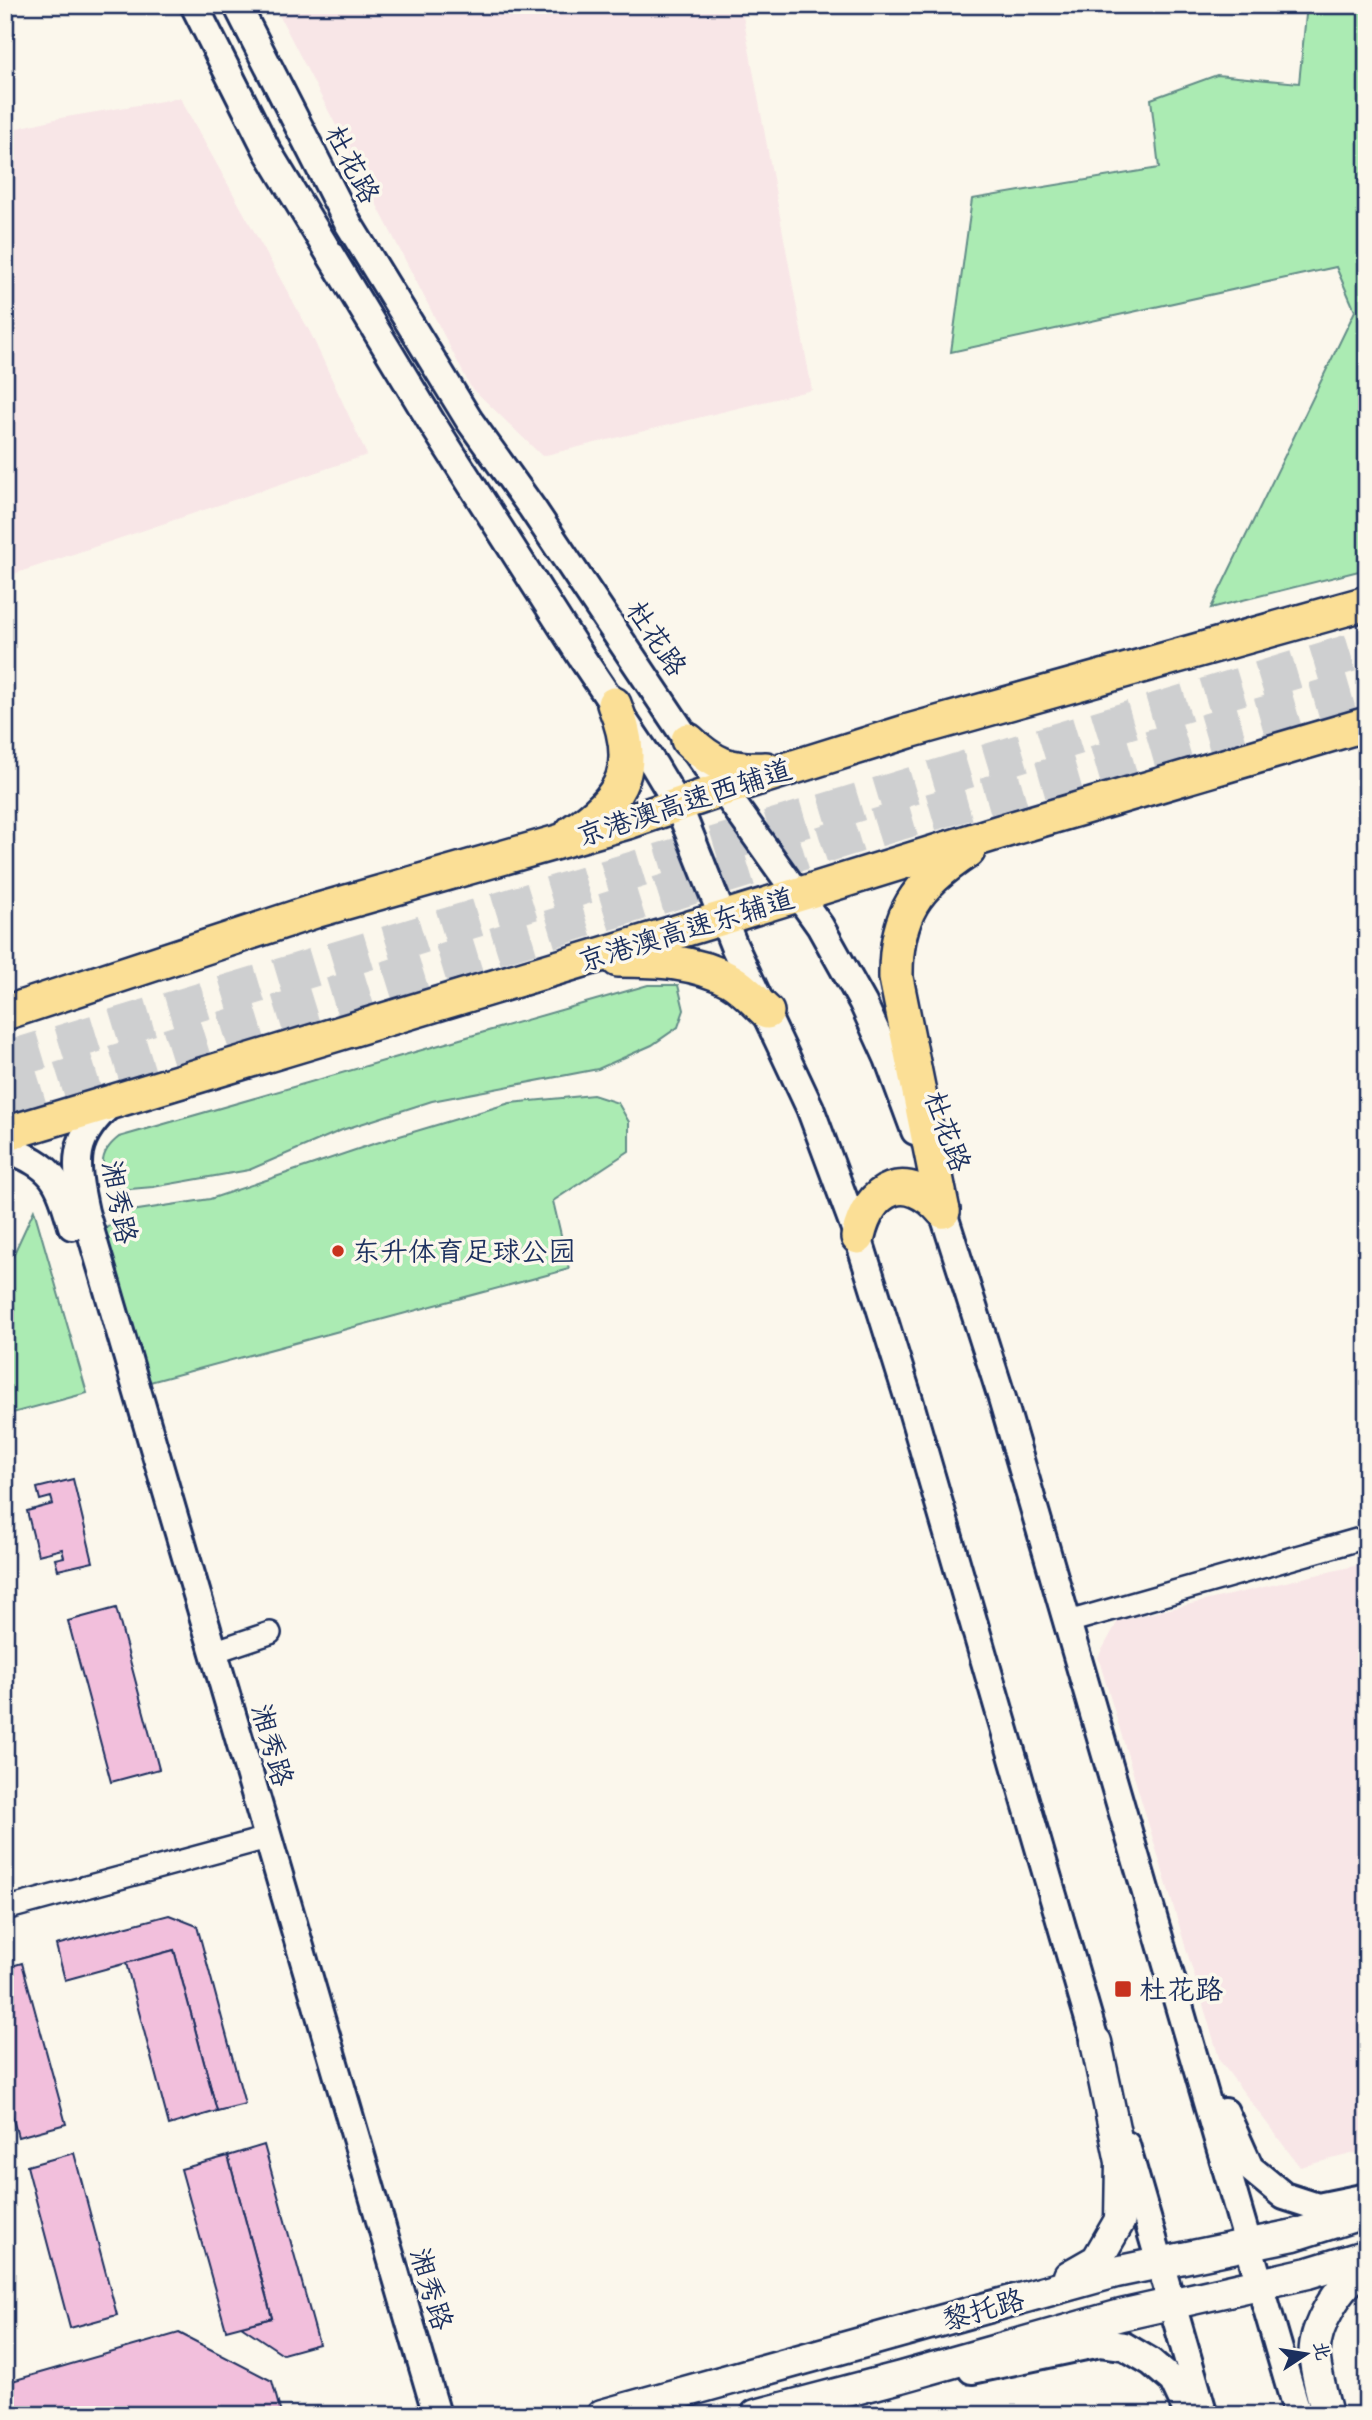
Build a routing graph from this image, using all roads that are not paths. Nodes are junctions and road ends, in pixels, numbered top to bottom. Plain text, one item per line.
1 (194, 5) edge
2 (237, 5) edge
3 (1367, 603) edge
4 (614, 704) junction
5 (1367, 724) edge
6 (688, 740) junction
7 (810, 762) junction
8 (724, 789) junction
9 (678, 806) junction
10 (1000, 832) junction
11 (551, 844) junction
12 (798, 895) junction
13 (723, 918) junction
14 (577, 962) junction
15 (767, 1012) junction
16 (5, 1013) edge
17 (115, 1100) junction
18 (5, 1134) edge
19 (5, 1148) edge
20 (943, 1210) junction
21 (858, 1237) junction
22 (1367, 1537) edge
23 (1068, 1622) junction
24 (270, 1633) dead end
25 (213, 1652) junction
26 (259, 1840) junction
27 (5, 1909) edge
28 (1178, 2000) junction
29 (1096, 2042) junction
30 (1367, 2197) edge
31 (1367, 2212) edge
32 (1248, 2244) junction
33 (1367, 2255) edge
34 (1160, 2262) junction
35 (1367, 2267) edge
36 (1260, 2284) junction
37 (1036, 2294) junction
38 (1172, 2304) junction
39 (901, 2377) junction
40 (419, 2415) edge
41 (436, 2415) edge
42 (602, 2415) edge
43 (756, 2415) edge
44 (1189, 2415) edge
45 (1205, 2415) edge
46 (1298, 2415) edge
47 (1327, 2415) edge

1 - 4 street
2 - 6 street, 杜花路
3 - 7 main road, 京港澳高速西辅道
4 - 9 street
4 - 11 main road
5 - 10 main road, 京港澳高速东辅道
6 - 7 main road
6 - 8 street, 杜花路
7 - 8 main road, 京港澳高速西辅道
8 - 9 main road, 京港澳高速西辅道
8 - 12 street, 杜花路
9 - 11 main road, 京港澳高速西辅道
9 - 13 street
10 - 12 main road, 京港澳高速东辅道
10 - 20 main road
11 - 16 main road, 京港澳高速西辅道
12 - 13 main road, 京港澳高速东辅道
12 - 20 street, 杜花路
13 - 14 main road, 京港澳高速东辅道
13 - 15 street
14 - 15 main road
14 - 17 main road, 京港澳高速东辅道
15 - 21 street
17 - 18 main road, 京港澳高速东辅道
17 - 25 street, 湘秀路
19 - 26 street, 湘秀路
20 - 21 main road
20 - 23 street, 杜花路
21 - 29 street
22 - 23 street
23 - 28 street, 杜花路
24 - 25 street
25 - 26 street, 湘秀路
26 - 27 street
26 - 40 street, 湘秀路
26 - 41 street, 湘秀路
28 - 30 street
28 - 32 street, 杜花路
29 - 34 street
29 - 37 main road
31 - 32 main road, 黎托路
32 - 34 main road, 黎托路
32 - 36 street, 杜花路
33 - 36 main road, 黎托路
34 - 37 main road, 黎托路
34 - 38 street
35 - 47 main road
36 - 38 main road, 黎托路
36 - 46 street, 杜花路
37 - 42 main road, 黎托路
38 - 39 main road, 黎托路
38 - 45 street
39 - 43 main road, 黎托路
39 - 44 street

